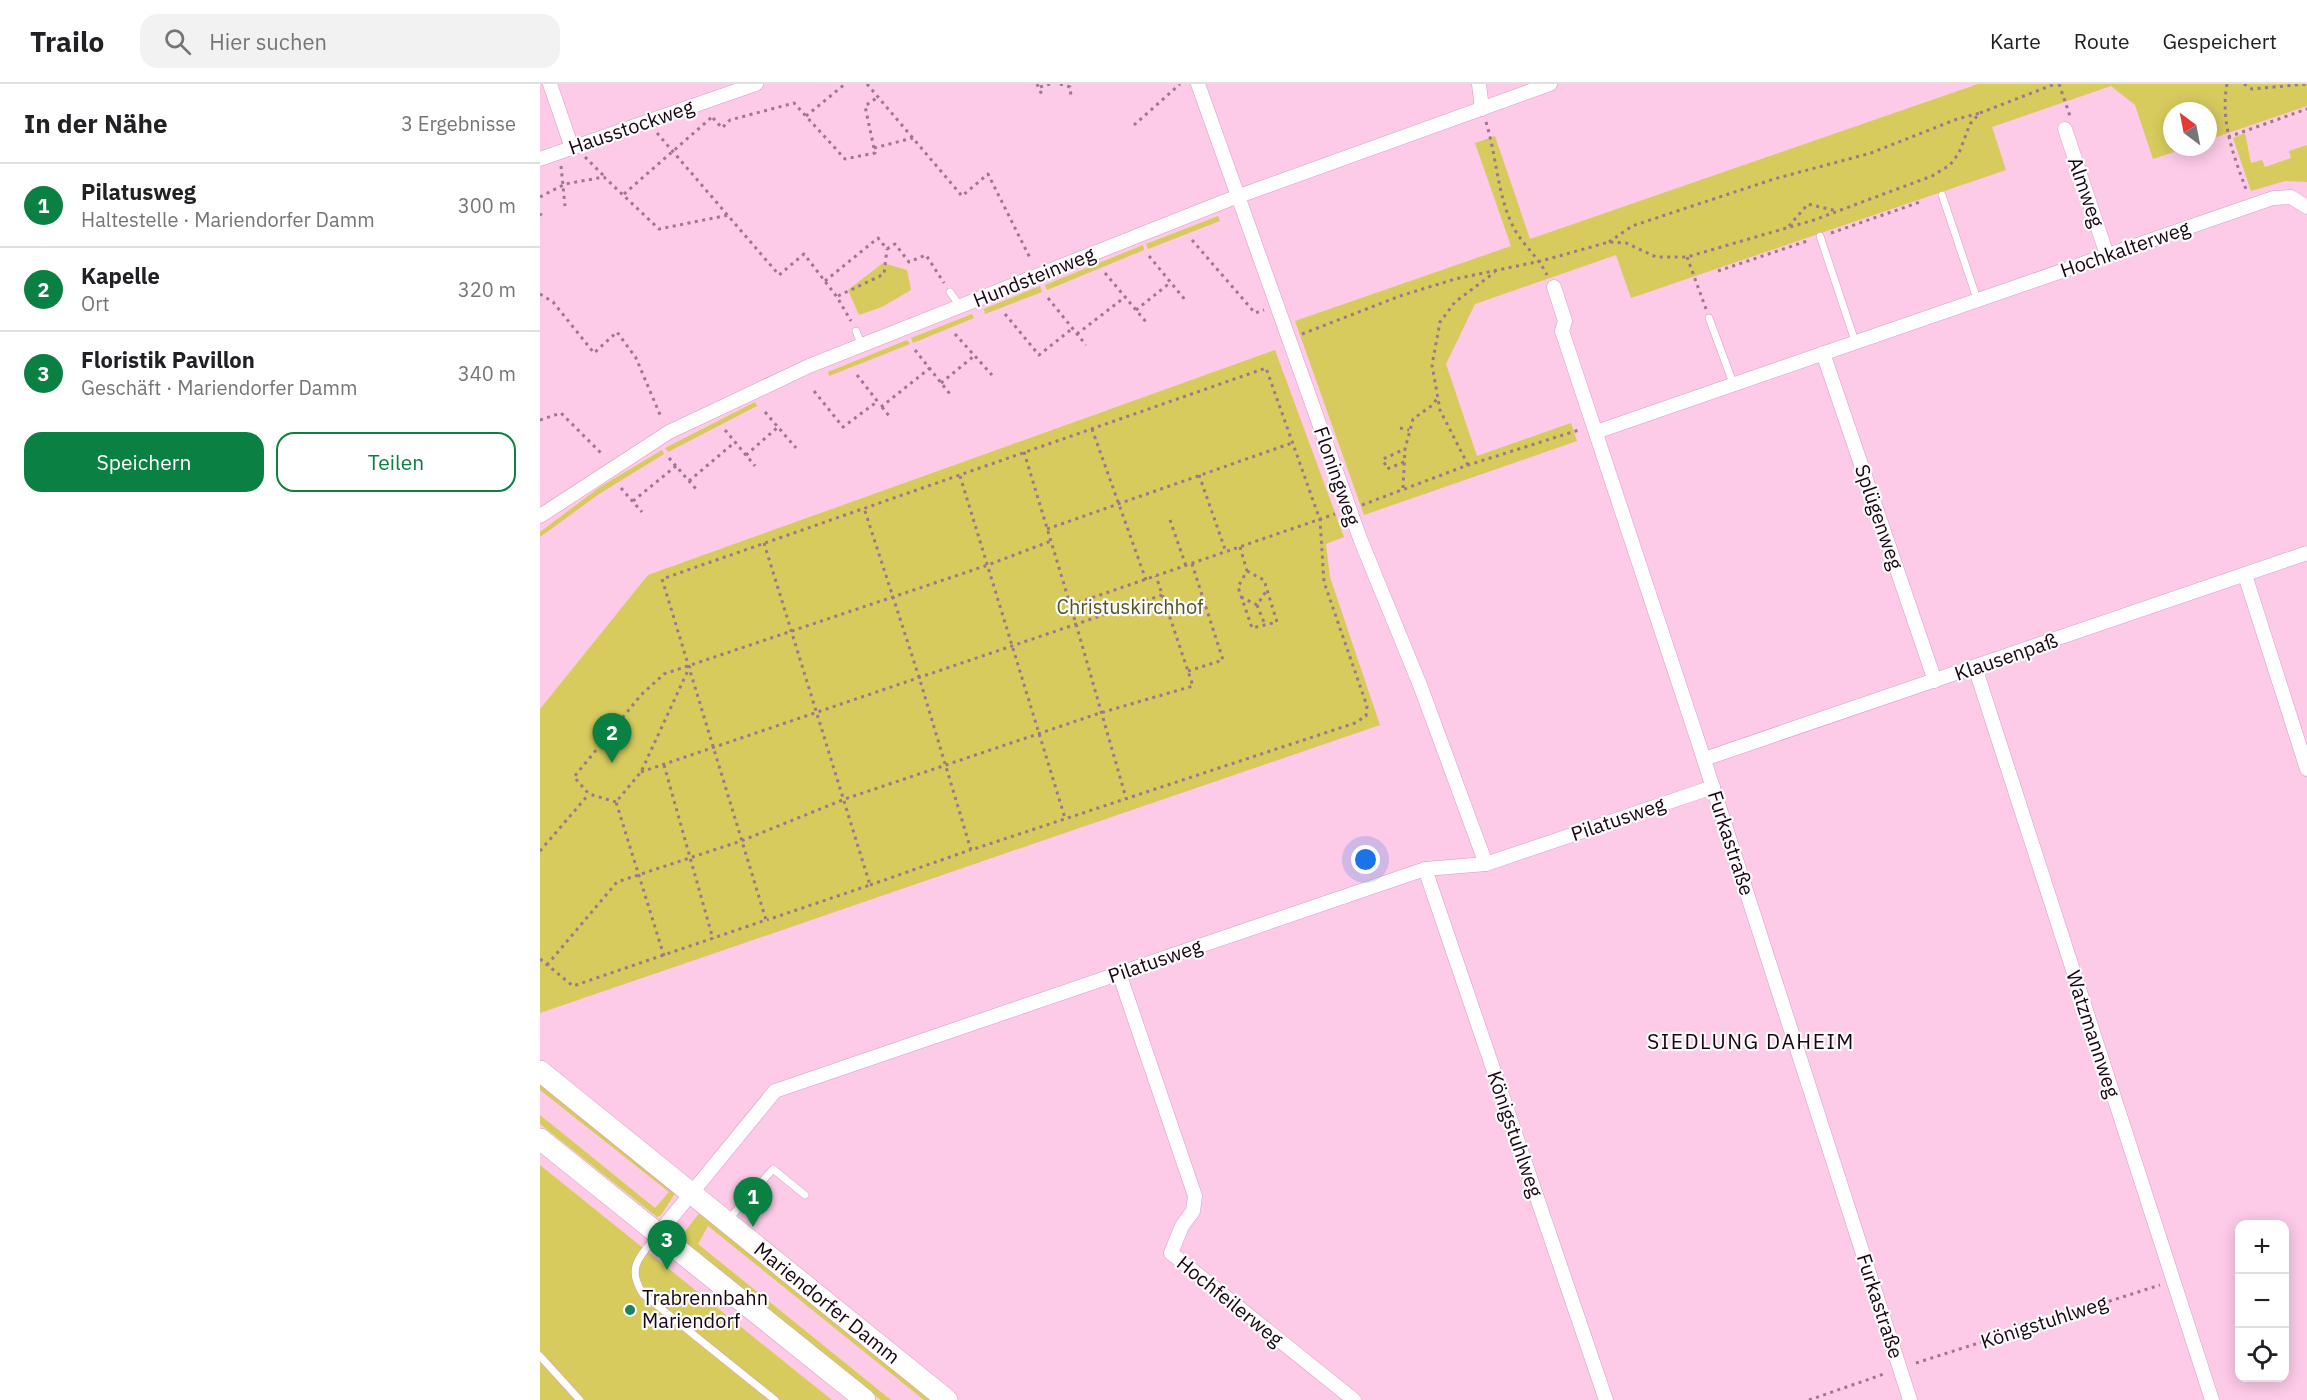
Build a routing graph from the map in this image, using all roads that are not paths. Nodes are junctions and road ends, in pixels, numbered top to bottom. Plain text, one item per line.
1 (550, 84) edge
2 (756, 84) edge
3 (1198, 84) edge
4 (1479, 84) edge
5 (1550, 84) edge
6 (1482, 109) junction
7 (2065, 129) road end
8 (578, 152) junction
9 (540, 159) edge
10 (1942, 195) dead end
11 (1236, 197) junction
12 (2307, 207) edge
13 (1820, 236) dead end
14 (2107, 255) junction
15 (1554, 287) dead end
16 (950, 292) road end
17 (1977, 299) junction
18 (960, 306) junction
19 (1709, 318) road end
20 (856, 331) road end
21 (1855, 341) junction
22 (862, 346) junction
23 (1823, 353) junction
24 (1733, 383) junction
25 (1596, 432) junction
26 (540, 516) edge
27 (2307, 553) edge
28 (2245, 575) junction
29 (1975, 667) junction
30 (1935, 681) junction
31 (1704, 759) junction
32 (2307, 769) edge
33 (1713, 787) junction
34 (1486, 864) junction
35 (1425, 869) junction
36 (1119, 973) junction
37 (540, 1071) edge
38 (540, 1138) edge
39 (691, 1193) junction
40 (805, 1195) dead end
41 (726, 1222) junction
42 (658, 1234) junction
43 (540, 1356) edge
44 (580, 1400) edge
45 (775, 1400) edge
46 (865, 1400) edge
47 (947, 1400) edge
48 (1354, 1400) edge
49 (1606, 1400) edge
50 (1910, 1400) edge
51 (2212, 1400) edge

1 - 8 street
2 - 8 street, Hausstockweg
3 - 11 street, Floningweg
4 - 6 street
5 - 6 street, Hundsteinweg
6 - 11 street, Hundsteinweg
7 - 14 street, Almweg
8 - 9 street, Hausstockweg
10 - 17 lane
11 - 18 street, Hundsteinweg
11 - 34 street, Floningweg
12 - 14 street, Hochkalterweg
13 - 21 lane
14 - 17 street, Hochkalterweg
15 - 25 street, Furkastraße
16 - 18 lane
17 - 21 street, Hochkalterweg
18 - 22 street, Hundsteinweg
19 - 24 lane
20 - 22 lane
21 - 23 street, Hochkalterweg
22 - 26 street, Hundsteinweg
23 - 24 street, Hochkalterweg
23 - 30 street, Splügenweg
24 - 25 street, Hochkalterweg
25 - 31 street, Furkastraße
27 - 28 street, Klausenpaß
28 - 29 street, Klausenpaß
28 - 32 street
29 - 30 street, Klausenpaß
29 - 51 street, Watzmannweg
30 - 31 street, Klausenpaß
31 - 33 street, Furkastraße
33 - 34 street, Pilatusweg
33 - 50 street, Furkastraße
34 - 35 street, Pilatusweg
35 - 36 street, Pilatusweg
35 - 49 street, Königstuhlweg
36 - 39 street, Pilatusweg
36 - 48 street, Hochfeilerweg
37 - 39 main road, Mariendorfer Damm
38 - 42 main road
39 - 41 main road, Mariendorfer Damm
39 - 42 street, Pilatusweg
40 - 41 lane
41 - 47 main road, Mariendorfer Damm
42 - 45 lane
42 - 46 main road
43 - 44 lane

